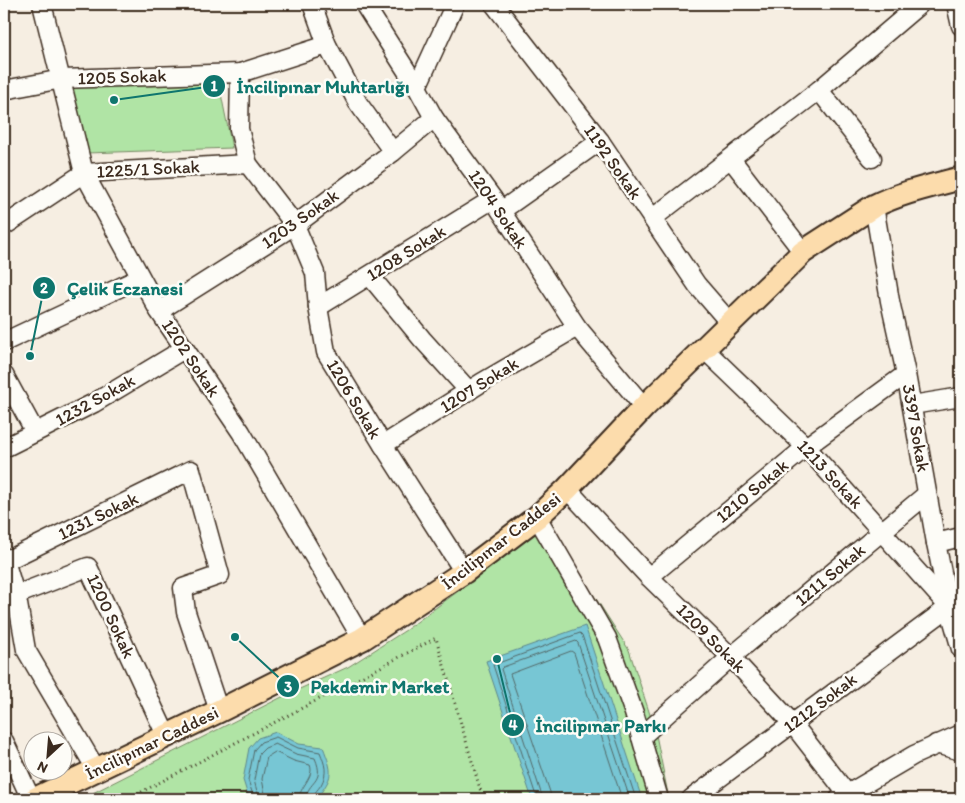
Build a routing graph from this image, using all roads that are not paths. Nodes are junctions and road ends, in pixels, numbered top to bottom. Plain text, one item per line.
1 (42, 4) edge
2 (312, 4) edge
3 (364, 4) edge
4 (455, 4) edge
5 (494, 4) edge
6 (920, 4) edge
7 (956, 4) edge
8 (961, 26) edge
9 (327, 45) junction
10 (240, 73) junction
11 (62, 79) junction
12 (417, 87) junction
13 (4, 90) edge
14 (820, 90) junction
15 (434, 118) junction
16 (600, 141) junction
17 (393, 152) junction
18 (872, 158) dead end
19 (731, 159) junction
20 (248, 164) junction
21 (84, 173) junction
22 (961, 178) edge
23 (497, 205) junction
24 (874, 206) junction
25 (653, 218) junction
26 (295, 225) junction
27 (4, 226) edge
28 (803, 252) junction
29 (370, 276) junction
30 (140, 278) junction
31 (318, 307) junction
32 (158, 311) junction
33 (730, 323) junction
34 (577, 326) junction
35 (4, 342) edge
36 (184, 348) junction
37 (704, 349) junction
38 (906, 374) junction
39 (4, 375) edge
40 (469, 390) junction
41 (961, 397) edge
42 (912, 405) junction
43 (644, 407) junction
44 (35, 432) junction
45 (383, 445) junction
46 (806, 447) junction
47 (4, 448) edge
48 (567, 490) junction
49 (927, 494) junction
50 (536, 518) junction
51 (883, 532) junction
52 (961, 537) edge
53 (936, 543) junction
54 (4, 560) edge
55 (464, 572) junction
56 (649, 577) junction
57 (16, 595) junction
58 (949, 607) junction
59 (362, 639) junction
60 (961, 649) edge
61 (731, 656) junction
62 (219, 711) junction
63 (792, 723) junction
64 (961, 734) edge
65 (166, 735) junction
66 (640, 737) junction
67 (4, 741) edge
68 (936, 744) junction
69 (961, 751) edge
70 (96, 770) junction
71 (844, 797) edge
72 (33, 799) edge
73 (659, 799) edge
74 (691, 799) edge

1 - 11 street, 1202 Sokak
2 - 9 street
3 - 12 street, 1204 Sokak
4 - 12 street
5 - 16 street, 1192 Sokak
6 - 14 street
7 - 8 street
9 - 10 street, 1205 Sokak
9 - 17 street
10 - 11 street, 1205 Sokak
10 - 20 street, 1206 Sokak
11 - 13 street, 1205 Sokak
11 - 21 street, 1202 Sokak
12 - 15 street, 1204 Sokak
14 - 18 street
14 - 19 street
15 - 17 street, 1203 Sokak
15 - 23 street, 1204 Sokak
16 - 23 street, 1208 Sokak
16 - 25 street, 1192 Sokak
17 - 26 street, 1203 Sokak
19 - 25 street
19 - 28 street
20 - 21 street, 1225/1 Sokak
20 - 26 street, 1206 Sokak
21 - 27 street, 1225/1 Sokak
21 - 30 street, 1202 Sokak
22 - 24 main road, İncilipınar Caddesi
23 - 29 street, 1208 Sokak
23 - 34 street, 1204 Sokak
24 - 28 main road, İncilipınar Caddesi
24 - 38 street, 3397 Sokak
25 - 33 street, 1192 Sokak
26 - 31 street, 1206 Sokak
26 - 32 street, 1203 Sokak
28 - 33 main road, İncilipınar Caddesi
29 - 31 street, 1208 Sokak
29 - 40 street
30 - 32 street, 1202 Sokak
30 - 35 street
31 - 45 street, 1206 Sokak
32 - 36 street, 1202 Sokak
33 - 37 main road, İncilipınar Caddesi
34 - 40 street, 1207 Sokak
34 - 43 street, 1204 Sokak
36 - 44 street, 1232 Sokak
36 - 59 street, 1202 Sokak
37 - 43 main road, İncilipınar Caddesi
37 - 46 street, 1213 Sokak
38 - 42 street, 3397 Sokak
38 - 46 street, 1210 Sokak
39 - 44 street
40 - 45 street, 1207 Sokak
41 - 42 street
42 - 49 street, 3397 Sokak
43 - 48 main road, İncilipınar Caddesi
44 - 47 street, 1232 Sokak
45 - 55 street, 1206 Sokak
46 - 51 street, 1213 Sokak
46 - 56 street, 1210 Sokak
48 - 50 main road, İncilipınar Caddesi
48 - 56 street, 1209 Sokak
49 - 51 street, 1211 Sokak
49 - 53 street, 3397 Sokak
50 - 55 main road, İncilipınar Caddesi
50 - 66 street
51 - 58 street, 1213 Sokak
51 - 61 street, 1211 Sokak
52 - 53 street
53 - 58 street, 3397 Sokak
54 - 57 street
54 - 62 street, 1231 Sokak
55 - 59 main road, İncilipınar Caddesi
56 - 61 street, 1209 Sokak
57 - 65 street, 1200 Sokak
57 - 70 street
58 - 60 street, 3397 Sokak
58 - 63 street, 1212 Sokak
59 - 62 main road, İncilipınar Caddesi
61 - 63 street, 1209 Sokak
61 - 66 street, 1211 Sokak
62 - 65 main road, İncilipınar Caddesi
63 - 71 street, 1209 Sokak
63 - 74 street, 1212 Sokak
64 - 68 street
65 - 70 main road, İncilipınar Caddesi
66 - 73 street
67 - 72 street
68 - 69 street
68 - 71 street
70 - 72 main road, İncilipınar Caddesi

